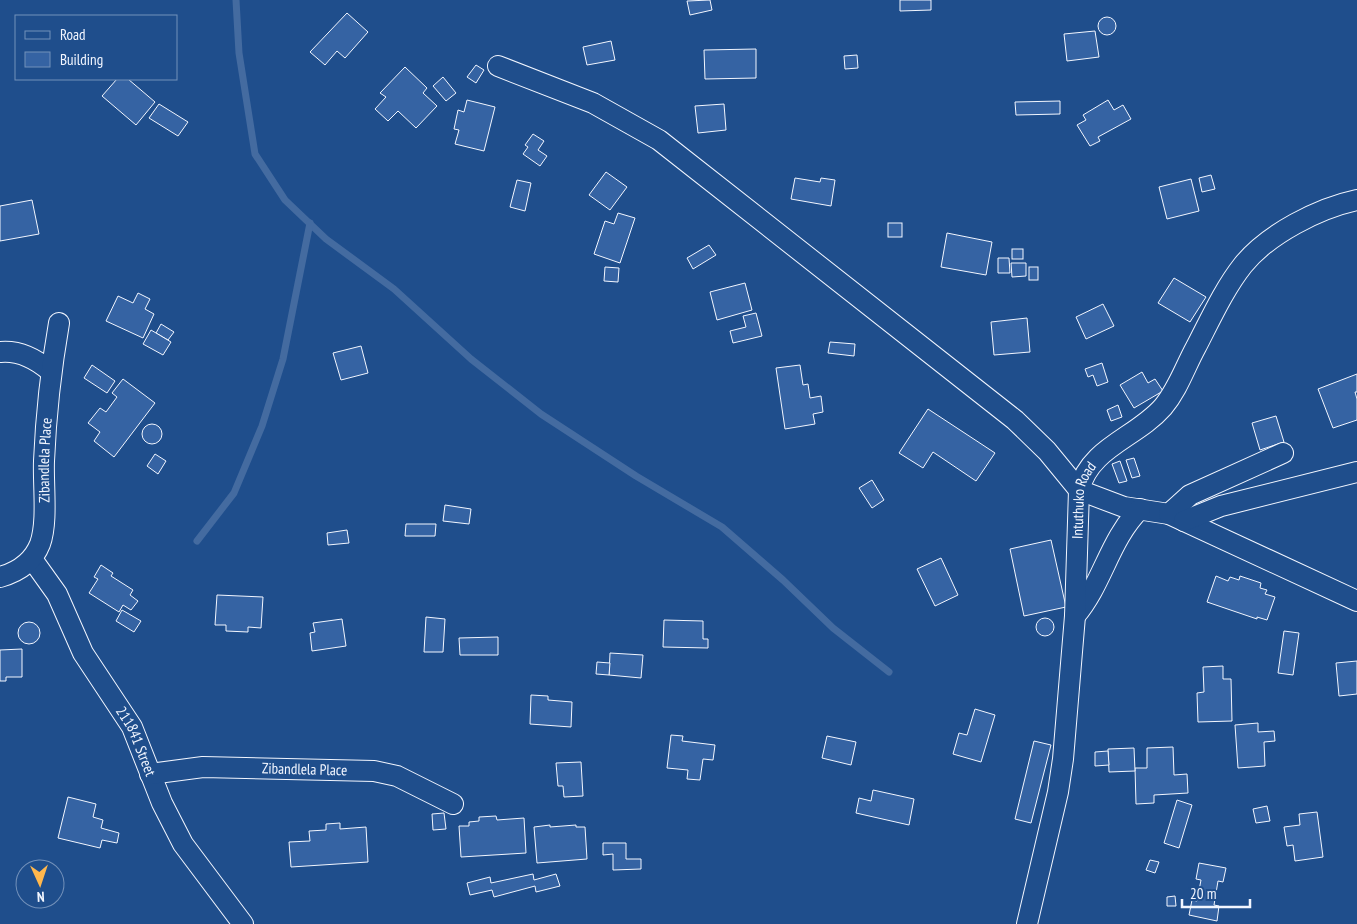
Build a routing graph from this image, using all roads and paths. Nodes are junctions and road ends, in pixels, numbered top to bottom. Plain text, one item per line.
1 (498, 66) dead end
2 (1357, 200) edge
3 (59, 324) dead end
4 (0, 352) edge
5 (50, 371) junction
6 (1283, 453) dead end
7 (1357, 472) edge
8 (1079, 490) junction
9 (1140, 510) junction
10 (1176, 518) junction
11 (32, 559) junction
12 (0, 577) edge
13 (1357, 601) edge
14 (1075, 616) junction
15 (150, 774) junction
16 (453, 804) dead end
17 (242, 924) edge
18 (1027, 924) edge

1 - 8 street
2 - 8 street, Intuthuko Road
3 - 5 street, Zibandlela Place
4 - 5 street
5 - 11 street, Zibandlela Place
6 - 10 street
7 - 10 street
8 - 9 street
8 - 14 street, Intuthuko Road
9 - 10 street
9 - 14 street
10 - 13 street
11 - 12 street
11 - 15 street, 211841 Street
14 - 18 street, Intuthuko Road
15 - 16 street, Zibandlela Place
15 - 17 street, 211841 Street

